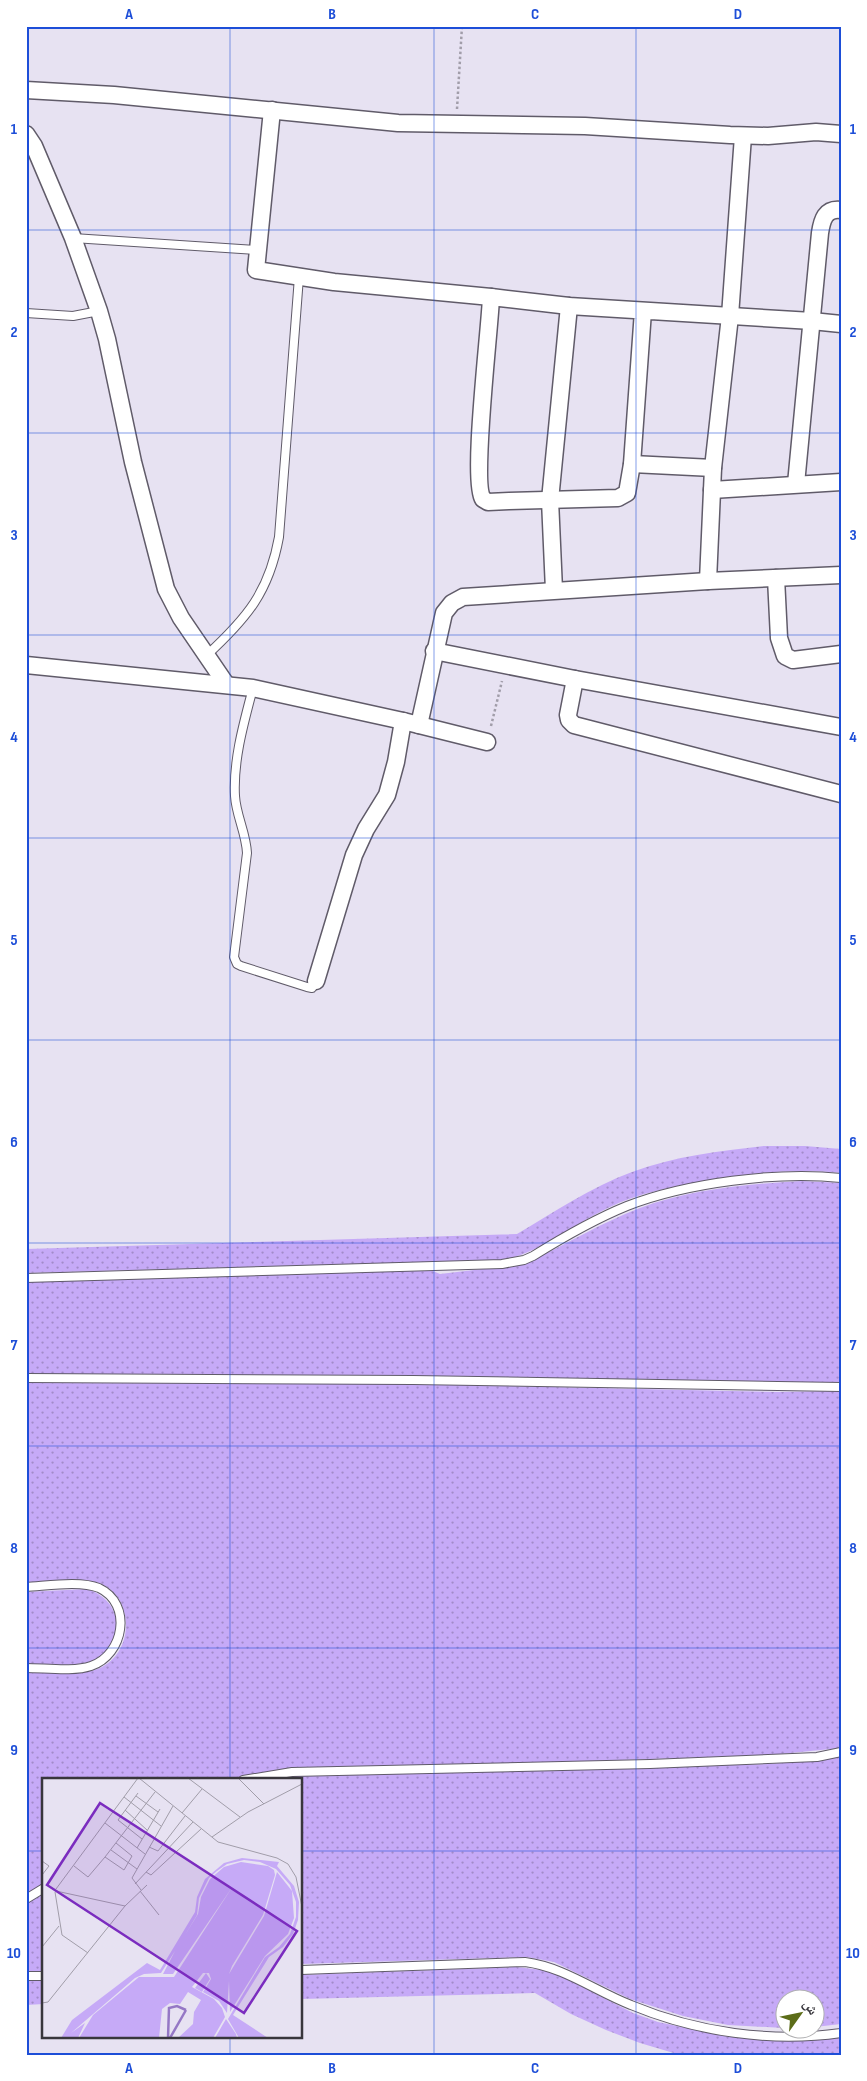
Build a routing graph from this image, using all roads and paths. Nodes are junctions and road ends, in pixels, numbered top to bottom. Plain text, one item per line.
1 (462, 26) edge
2 (26, 90) edge
3 (272, 110) junction
4 (456, 125) junction
5 (26, 134) edge
6 (841, 134) edge
7 (743, 136) junction
8 (841, 210) edge
9 (73, 238) junction
10 (258, 250) junction
11 (300, 277) junction
12 (491, 297) junction
13 (570, 306) junction
14 (99, 311) junction
15 (643, 311) junction
16 (26, 314) edge
17 (730, 316) junction
18 (812, 321) junction
19 (841, 324) edge
20 (632, 464) junction
21 (713, 468) junction
22 (841, 482) edge
23 (796, 484) junction
24 (712, 490) junction
25 (550, 500) junction
26 (841, 575) edge
27 (776, 578) junction
28 (708, 581) junction
29 (554, 590) junction
30 (434, 651) junction
31 (841, 654) edge
32 (207, 655) junction
33 (26, 665) edge
34 (503, 676) dead end
35 (575, 679) junction
36 (226, 684) junction
37 (253, 688) junction
38 (411, 723) junction
39 (841, 727) edge
40 (487, 742) joint
41 (840, 791) edge
42 (316, 981) joint
43 (841, 1178) edge
44 (26, 1278) edge
45 (26, 1378) edge
46 (841, 1387) edge
47 (26, 1587) edge
48 (26, 1668) edge
49 (841, 1752) edge
50 (255, 1778) edge
51 (42, 1889) edge
52 (26, 1899) edge
53 (302, 1970) edge
54 (26, 1976) edge
55 (42, 1976) edge
56 (841, 2033) edge

1 - 4 path
2 - 3 street
3 - 4 street
3 - 10 street
4 - 7 street
5 - 9 street
6 - 7 street
7 - 17 street
8 - 18 street
9 - 10 lane
9 - 14 street
10 - 11 street
11 - 12 street
11 - 32 lane
12 - 13 street
12 - 25 street
13 - 15 street
13 - 25 street
14 - 16 lane
14 - 32 street
15 - 17 street
15 - 20 street
17 - 18 street
17 - 21 street
18 - 19 street
18 - 23 street
20 - 21 street
20 - 25 street
21 - 24 street
22 - 23 street
23 - 24 street
24 - 28 street
25 - 29 street
26 - 27 street
27 - 28 street
27 - 31 street
28 - 29 street
29 - 30 street
30 - 35 street
30 - 38 street
32 - 36 street
33 - 36 street
34 - 40 path
35 - 39 street
35 - 41 street
36 - 37 street
37 - 38 street
37 - 42 lane
38 - 40 street
38 - 42 street
43 - 44 lane
45 - 46 lane
47 - 48 lane
49 - 50 lane
51 - 52 lane
53 - 56 lane
54 - 55 lane

